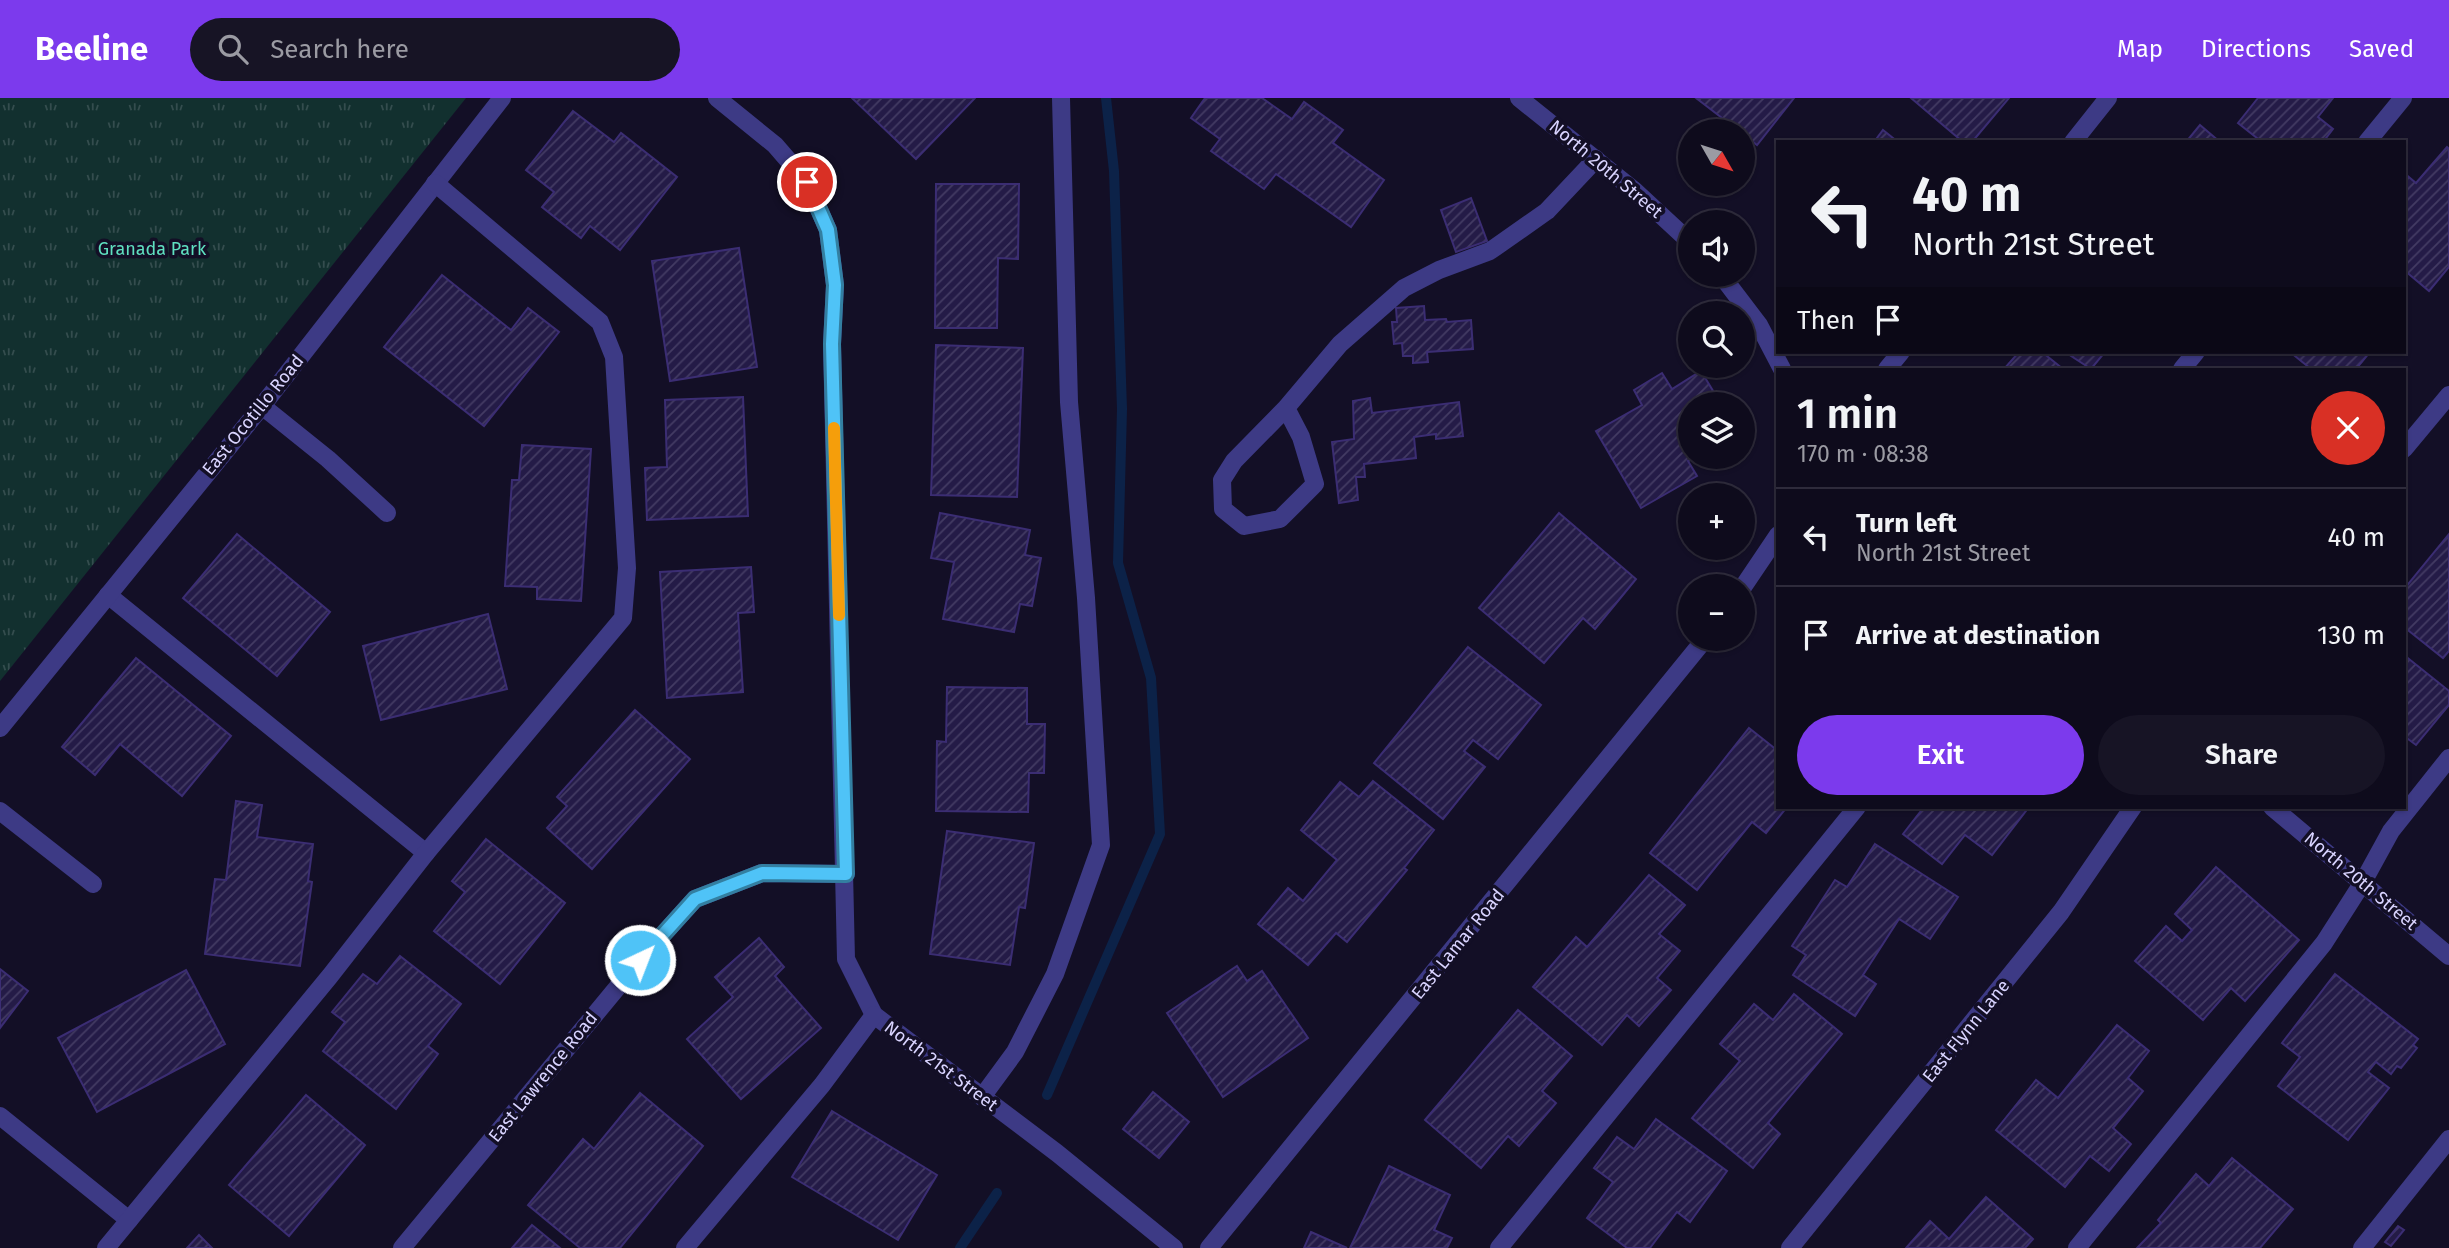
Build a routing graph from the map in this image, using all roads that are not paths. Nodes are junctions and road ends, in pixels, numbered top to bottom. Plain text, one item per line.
1 (502, 98) edge
2 (717, 98) edge
3 (1061, 98) edge
4 (1519, 98) edge
5 (2108, 98) edge
6 (2403, 98) edge
7 (2075, 140) edge
8 (2369, 140) edge
9 (1596, 159) junction
10 (435, 183) junction
11 (1678, 231) edge
12 (1730, 287) edge
13 (1899, 354) edge
14 (2194, 354) edge
15 (1781, 368) edge
16 (1887, 368) edge
17 (2183, 368) edge
18 (2449, 395) edge
19 (262, 405) junction
20 (1286, 408) junction
21 (2406, 447) edge
22 (387, 513) dead end
23 (1776, 538) edge
24 (1752, 574) edge
25 (108, 594) junction
26 (1695, 651) edge
27 (0, 728) edge
28 (2449, 758) edge
29 (1855, 809) edge
30 (2132, 809) edge
31 (2274, 809) edge
32 (0, 811) edge
33 (426, 853) junction
34 (846, 874) junction
35 (2363, 882) junction
36 (93, 884) dead end
37 (2449, 956) edge
38 (874, 1014) junction
39 (982, 1097) junction
40 (0, 1116) edge
41 (2449, 1139) edge
42 (129, 1220) junction
43 (106, 1248) edge
44 (402, 1248) edge
45 (685, 1248) edge
46 (1174, 1248) edge
47 (1209, 1248) edge
48 (1499, 1248) edge
49 (1790, 1248) edge
50 (2077, 1248) edge
51 (2362, 1248) edge

1 - 10 street, East Ocotillo Road
2 - 34 street, North 21st Street
3 - 39 street
4 - 9 street, North 20th Street
5 - 7 street
6 - 8 street
9 - 11 street, North 20th Street
9 - 20 street
10 - 19 street, East Ocotillo Road
10 - 33 street
12 - 15 street
13 - 16 street
14 - 17 street
18 - 21 street
19 - 22 street
19 - 25 street, East Ocotillo Road
20 - 20 street
23 - 24 street
25 - 27 street, East Ocotillo Road
25 - 33 street
26 - 47 street, East Lamar Road
28 - 35 street
29 - 48 street
30 - 49 street, East Flynn Lane
31 - 35 street, North 20th Street
32 - 36 street
33 - 42 street
34 - 38 street, North 21st Street
34 - 44 street, East Lawrence Road
35 - 37 street, North 20th Street
35 - 50 street
38 - 39 street, North 21st Street
38 - 45 street
39 - 46 street, North 21st Street
40 - 42 street
41 - 51 street
42 - 43 street

